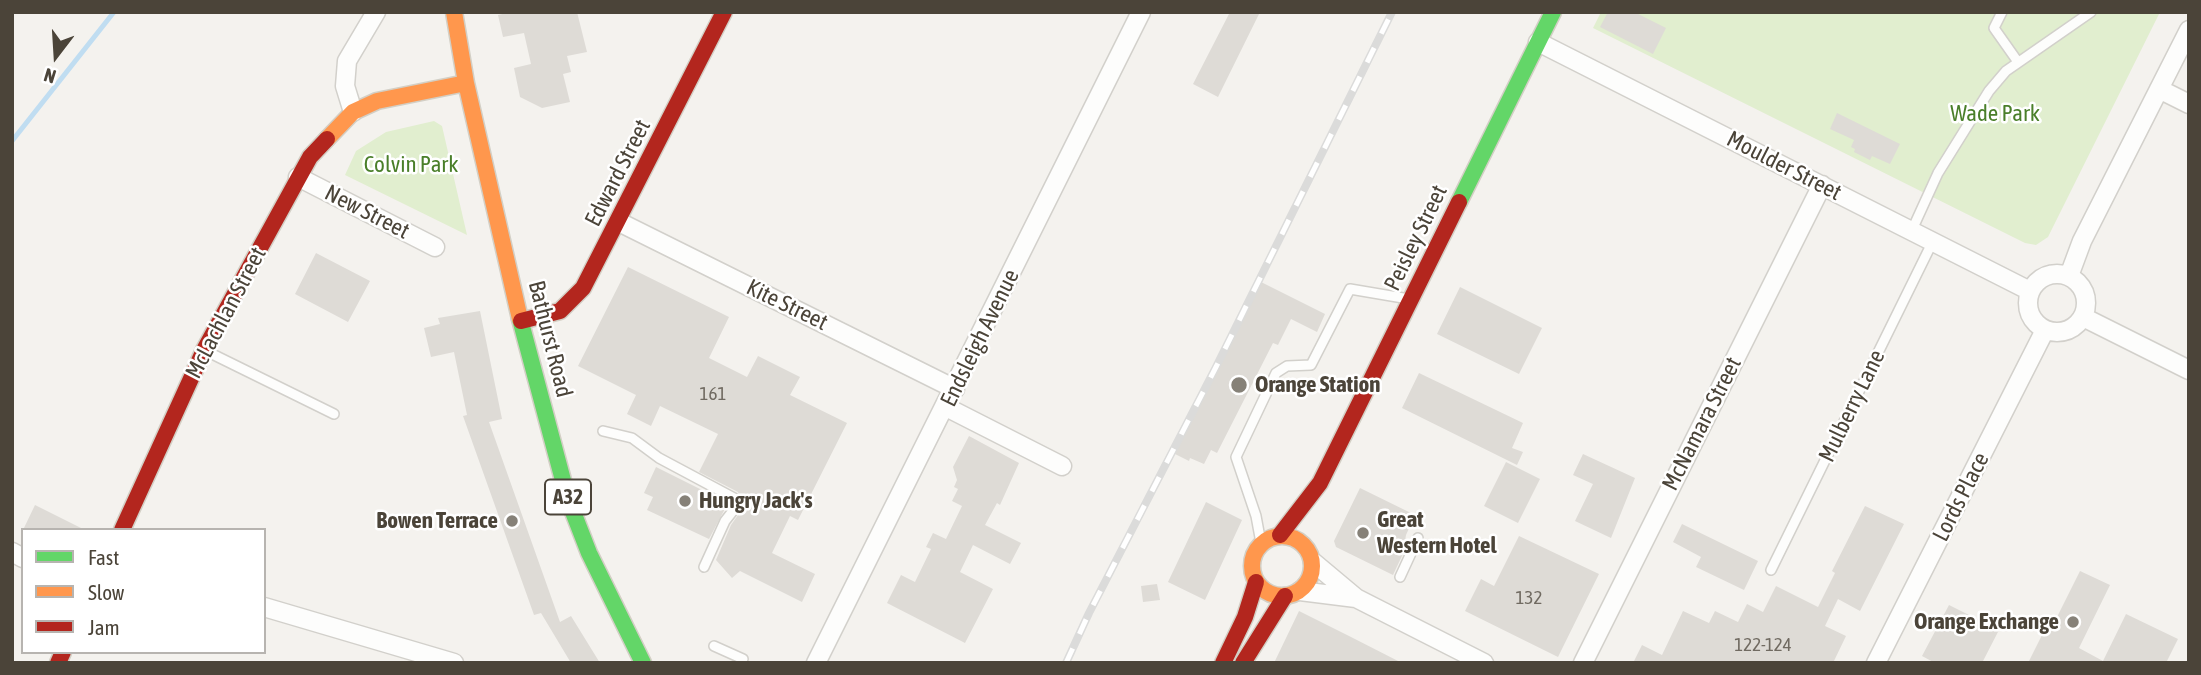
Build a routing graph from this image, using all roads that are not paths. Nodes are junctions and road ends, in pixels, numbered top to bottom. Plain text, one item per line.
1 (376, 12) edge
2 (454, 12) edge
3 (724, 12) edge
4 (1141, 12) edge
5 (1553, 12) edge
6 (2002, 12) edge
7 (2091, 12) edge
8 (2189, 30) edge
9 (1538, 42) junction
10 (2018, 62) junction
11 (466, 83) junction
12 (2159, 89) junction
13 (2189, 104) edge
14 (353, 112) junction
15 (298, 177) junction
16 (1822, 186) junction
17 (619, 222) junction
18 (1912, 230) junction
19 (1933, 241) junction
20 (435, 247) dead end
21 (2069, 276) junction
22 (2030, 291) junction
23 (1411, 300) junction
24 (2083, 317) junction
25 (521, 321) junction
26 (2045, 330) junction
27 (204, 350) junction
28 (2189, 370) edge
29 (955, 388) junction
30 (946, 407) junction
31 (334, 414) dead end
32 (604, 431) dead end
33 (1062, 466) dead end
34 (1320, 483) junction
35 (123, 528) edge
36 (1280, 535) junction
37 (1418, 538) dead end
38 (1261, 543) junction
39 (1310, 555) junction
40 (705, 567) dead end
41 (1771, 570) dead end
42 (1400, 577) dead end
43 (1256, 582) junction
44 (1292, 593) junction
45 (1356, 598) junction
46 (266, 608) edge
47 (714, 646) dead end
48 (743, 659) dead end
49 (454, 663) edge
50 (643, 663) edge
51 (816, 663) edge
52 (1223, 663) edge
53 (1243, 663) edge
54 (1484, 663) edge
55 (1583, 663) edge
56 (1876, 663) edge

1 - 14 street
2 - 11 main road, Bathurst Road / A32
3 - 17 main road, Edward Street
4 - 29 street, Endsleigh Avenue
5 - 9 main road, Peisley Street
6 - 10 lane
7 - 10 lane
8 - 12 street
9 - 16 street, Moulder Street
9 - 23 main road, Peisley Street
10 - 18 lane
11 - 14 main road, McLachlan Street
11 - 25 main road, Bathurst Road / A32
12 - 13 street
12 - 21 street
14 - 15 main road, McLachlan Street
15 - 20 street, New Street
15 - 27 main road, McLachlan Street
16 - 18 street, Moulder Street
16 - 55 street, McNamara Street
17 - 25 main road, Edward Street
17 - 29 street, Kite Street
18 - 19 street, Moulder Street
19 - 22 street, Moulder Street
19 - 41 lane, Mulberry Lane
21 - 22 street
21 - 24 street
22 - 26 street
23 - 34 main road, Peisley Street
23 - 38 lane
24 - 26 street
24 - 28 street
25 - 50 main road, Bathurst Road / A32
26 - 56 street, Lords Place
27 - 31 lane
27 - 35 main road, McLachlan Street
29 - 30 street, Endsleigh Avenue
30 - 33 street
30 - 51 street, Endsleigh Avenue
32 - 40 lane
34 - 36 main road, Peisley Street
34 - 39 main road, Peisley Street
36 - 38 main road
36 - 39 main road
37 - 42 lane
38 - 43 main road
39 - 44 main road
39 - 45 street
43 - 44 main road
43 - 52 main road
44 - 45 street
44 - 53 main road
45 - 54 street
46 - 49 street
47 - 48 lane

